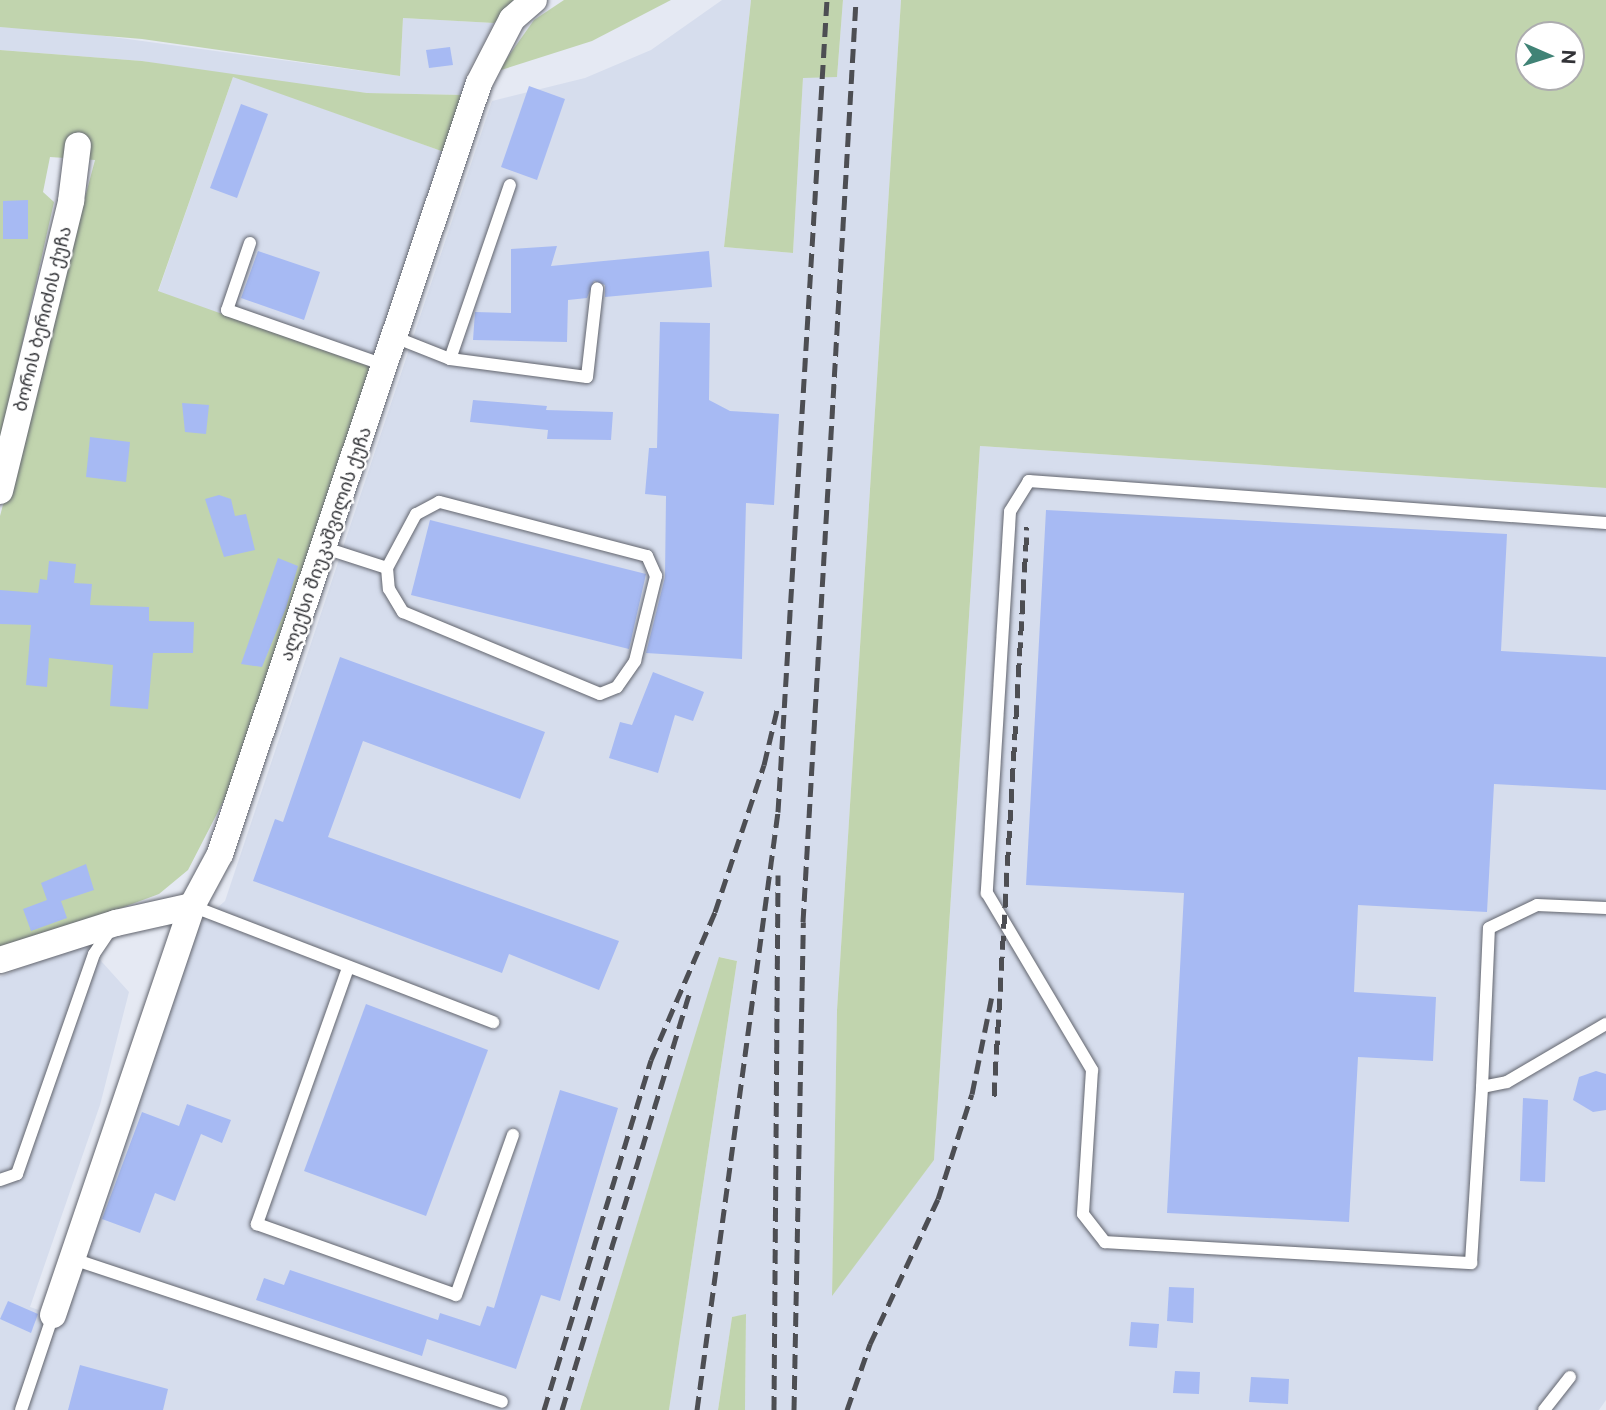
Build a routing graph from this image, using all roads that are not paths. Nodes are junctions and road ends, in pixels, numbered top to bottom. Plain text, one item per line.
1 (534, 0) edge
2 (78, 145) dead end
3 (510, 185) dead end
4 (250, 243) dead end
5 (597, 289) dead end
6 (397, 338) junction
7 (450, 359) junction
8 (387, 366) junction
9 (0, 491) edge
10 (1606, 523) edge
11 (325, 548) junction
12 (387, 568) junction
13 (192, 906) junction
14 (1606, 908) edge
15 (116, 923) junction
16 (0, 960) edge
17 (348, 968) junction
18 (493, 1022) dead end
19 (1606, 1024) edge
20 (1482, 1087) junction
21 (513, 1135) dead end
22 (0, 1180) edge
23 (73, 1259) junction
24 (53, 1315) joint
25 (1570, 1377) dead end
26 (502, 1402) dead end
27 (21, 1410) edge
28 (1544, 1410) edge

1 - 6 street, ალექსი შიუკაშვილის ქუჩა
2 - 9 street, ბორის ბერიძის ქუჩა
3 - 7 lane
4 - 8 lane
5 - 7 lane
6 - 7 lane
6 - 8 street, ალექსი შიუკაშვილის ქუჩა
8 - 11 street, ალექსი შიუკაშვილის ქუჩა
10 - 20 lane
11 - 12 lane
11 - 13 street, ალექსი შიუკაშვილის ქუჩა
12 - 12 lane
13 - 15 street
13 - 17 lane
13 - 23 street, ალექსი შიუკაშვილის ქუჩა
14 - 20 lane
15 - 16 street
15 - 22 lane
17 - 18 lane
17 - 21 lane
19 - 20 lane
23 - 24 street, ალექსი შიუკაშვილის ქუჩა
23 - 26 lane
24 - 27 lane
25 - 28 lane

